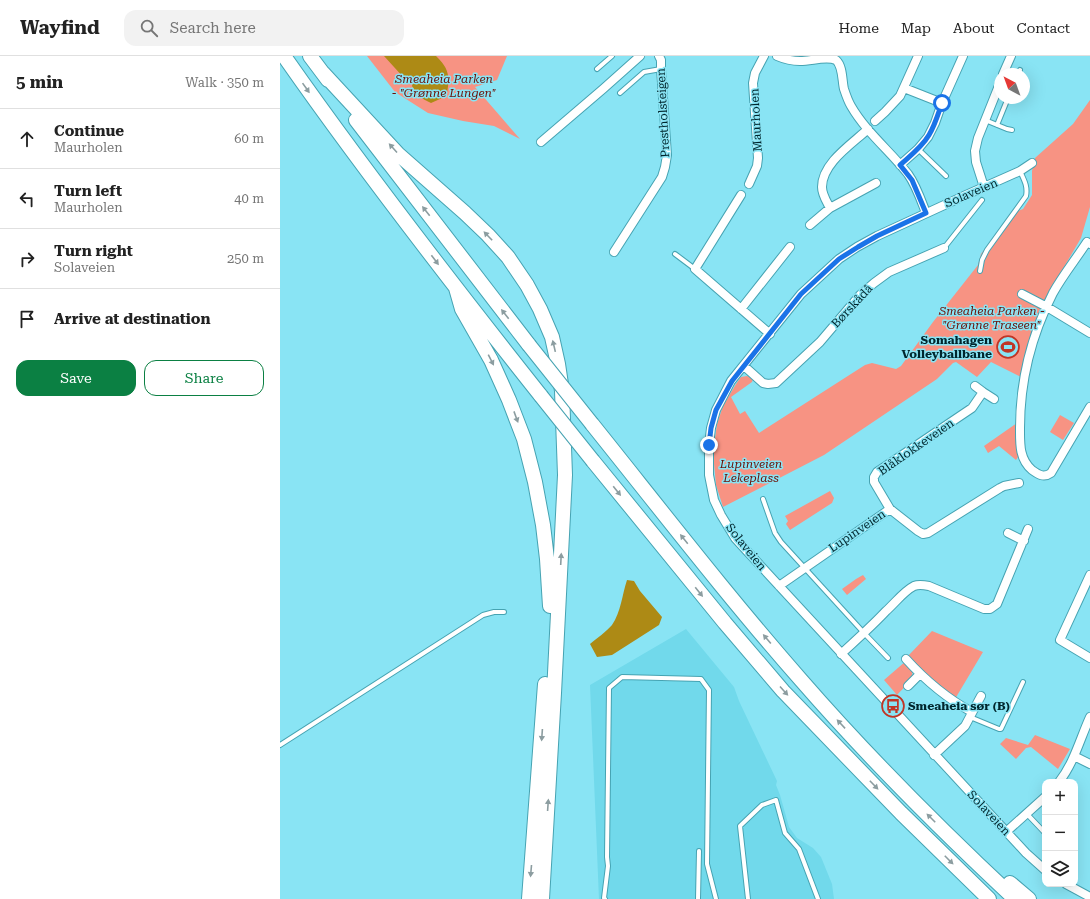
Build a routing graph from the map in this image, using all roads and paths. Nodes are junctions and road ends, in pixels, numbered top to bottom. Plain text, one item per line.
1 (284, 56) edge
2 (310, 56) edge
3 (612, 56) edge
4 (640, 56) edge
5 (659, 56) edge
6 (764, 56) edge
7 (777, 56) edge
8 (823, 56) edge
9 (918, 56) edge
10 (963, 56) edge
11 (1011, 56) edge
12 (1006, 68) edge
13 (597, 69) dead end
14 (662, 69) junction
15 (323, 73) junction
16 (904, 88) junction
17 (620, 94) dead end
18 (994, 98) edge
19 (942, 103) junction
20 (1006, 104) edge
21 (985, 120) junction
22 (875, 121) dead end
23 (997, 125) junction
24 (868, 129) junction
25 (1012, 130) dead end
26 (541, 142) dead end
27 (918, 149) junction
28 (1032, 163) dead end
29 (900, 165) junction
30 (1020, 172) junction
31 (946, 176) dead end
32 (876, 183) dead end
33 (749, 184) dead end
34 (984, 187) junction
35 (741, 195) dead end
36 (982, 200) dead end
37 (830, 208) junction
38 (926, 213) junction
39 (810, 225) dead end
40 (1090, 244) edge
41 (790, 247) dead end
42 (944, 248) joint
43 (614, 252) dead end
44 (675, 254) dead end
45 (695, 269) junction
46 (980, 271) dead end
47 (456, 288) junction
48 (1022, 294) dead end
49 (1047, 306) junction
50 (741, 309) junction
51 (1090, 332) edge
52 (770, 334) junction
53 (744, 366) junction
54 (976, 386) dead end
55 (982, 392) junction
56 (994, 398) dead end
57 (1090, 407) edge
58 (1019, 483) dead end
59 (763, 500) dead end
60 (890, 509) junction
61 (1028, 529) dead end
62 (1008, 533) dead end
63 (1024, 541) junction
64 (803, 568) junction
65 (1090, 575) edge
66 (779, 586) junction
67 (555, 599) junction
68 (504, 612) dead end
69 (864, 633) junction
70 (841, 654) junction
71 (888, 658) dead end
72 (1090, 658) edge
73 (906, 659) dead end
74 (920, 674) junction
75 (1023, 682) dead end
76 (908, 686) dead end
77 (981, 696) dead end
78 (971, 714) junction
79 (1090, 717) edge
80 (280, 746) edge
81 (934, 755) junction
82 (1074, 756) junction
83 (1090, 764) edge
84 (1061, 779) edge
85 (1042, 800) edge
86 (1027, 814) junction
87 (1042, 830) edge
88 (1006, 832) junction
89 (958, 845) junction
90 (698, 852) dead end
91 (1042, 867) edge
92 (1072, 887) edge
93 (1090, 897) edge
94 (529, 899) edge
95 (542, 899) edge
96 (605, 899) edge
97 (698, 899) edge
98 (716, 899) edge
99 (748, 899) edge
100 (818, 899) edge
101 (988, 899) edge
102 (1015, 899) edge
103 (1029, 899) edge

1 -> 47 highway
2 - 15 highway
3 - 13 lane
4 - 26 street
5 - 14 street, Prestholsteigen
6 - 33 street, Maurholen
7 - 8 street
8 - 24 street
9 - 16 street
10 - 19 street
11 - 12 street
14 - 17 lane
14 - 43 street, Prestholsteigen
67 -> 15 highway
89 -> 15 highway, bridge
16 - 19 street
16 - 22 street
18 - 21 street
19 - 27 street
20 - 23 lane
21 - 23 lane
21 - 34 street
23 - 25 lane
24 - 29 street
24 - 37 street
27 - 29 street
27 - 31 lane
28 - 30 street, Solaveien
29 - 38 street
30 - 34 street, Solaveien
30 - 46 lane
32 - 37 street
34 - 38 street, Solaveien
35 - 45 street
36 - 42 lane, Børskådå
37 - 39 street
38 - 52 street, Solaveien
40 - 49 street
41 - 50 street
42 - 53 street, Børskådå
44 - 45 lane
45 - 50 street
47 -> 67 highway
47 -> 101 highway, bridge
48 - 49 street
49 - 51 street
49 - 57 street
50 - 52 street
52 - 53 street, Solaveien
53 - 66 street, Solaveien
54 - 55 street
55 - 56 street
55 - 60 street, Blåklokkeveien
58 - 60 street, Lupinveien
59 - 64 lane
60 - 64 street, Lupinveien
61 - 63 street
62 - 63 street
63 - 69 street
64 - 66 street, Lupinveien
64 - 69 lane
65 - 72 street
66 - 70 street, Solaveien
67 -> 94 highway
95 -> 67 highway
68 - 80 lane
69 - 70 street
69 - 71 lane
70 - 81 street, Solaveien
73 - 74 street
74 - 76 street
74 - 78 street
75 - 78 lane
77 - 78 street
78 - 81 street
79 - 82 street
81 - 88 street, Solaveien
82 - 83 street
82 - 84 street
85 - 86 street
86 - 87 lane
86 - 88 street
88 - 91 street, Solaveien
89 - 102 highway
89 - 103 highway
90 - 97 lane
92 - 93 street
96 - 98 lane
99 - 100 lane

